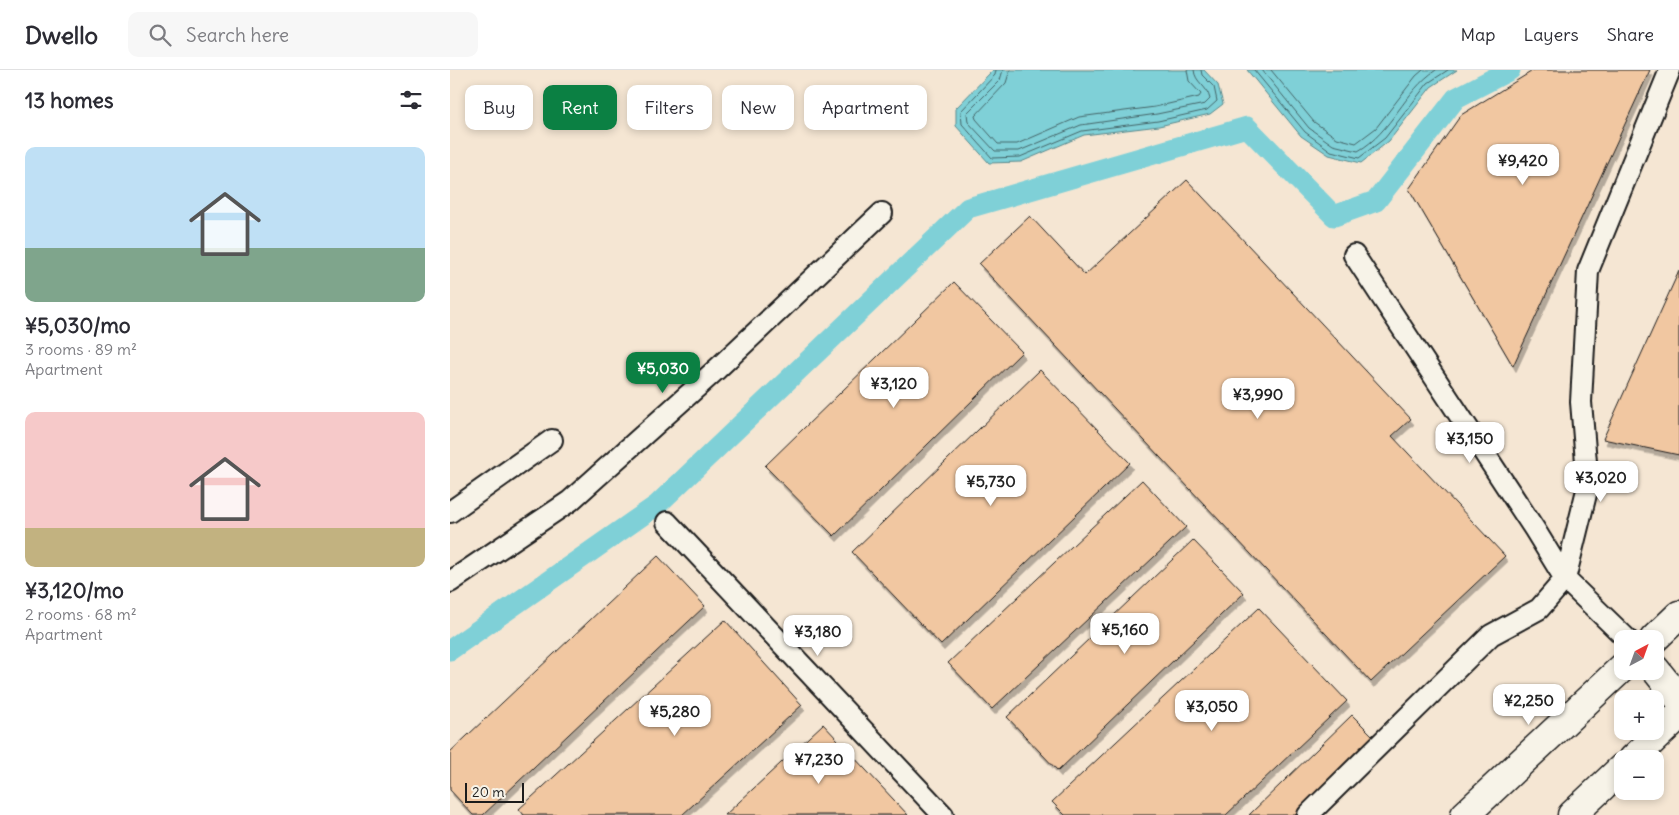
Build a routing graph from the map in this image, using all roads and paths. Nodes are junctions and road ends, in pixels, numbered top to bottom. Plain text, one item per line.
1 (1670, 70) edge
2 (882, 213) dead end
3 (1354, 255) dead end
4 (552, 440) dead end
5 (450, 512) edge
6 (667, 522) dead end
7 (1565, 579) junction
8 (450, 582) edge
9 (1679, 615) edge
10 (1618, 630) edge
11 (1663, 630) edge
12 (1614, 675) edge
13 (1663, 680) edge
14 (1679, 699) edge
15 (1679, 715) edge
16 (1642, 750) edge
17 (1614, 776) edge
18 (943, 815) edge
19 (1308, 815) edge
20 (1465, 815) edge
21 (1572, 815) edge

1 - 7 street
2 - 8 street
3 - 7 street
4 - 5 street
6 - 18 street
7 - 10 street
7 - 19 street
9 - 11 main road
12 - 20 main road
13 - 14 main road
15 - 16 main road
17 - 21 main road

